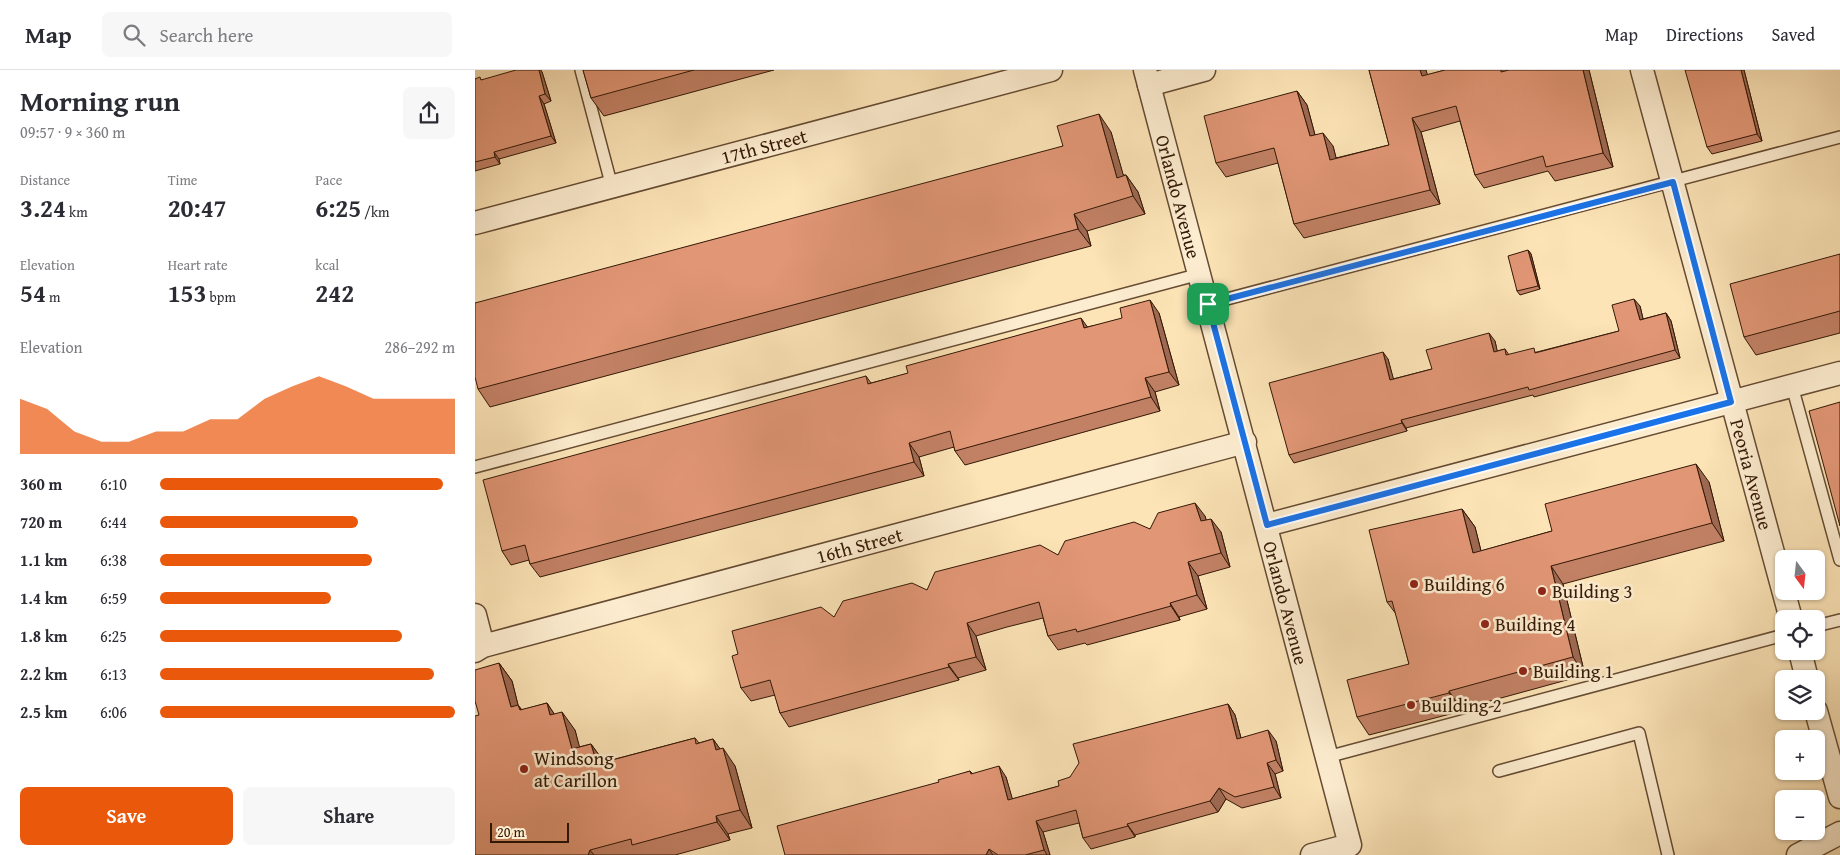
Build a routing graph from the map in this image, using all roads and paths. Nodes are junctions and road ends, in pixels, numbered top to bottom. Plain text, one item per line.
1 (581, 70) edge
2 (1051, 70) edge
3 (1205, 70) edge
4 (1642, 70) edge
5 (1147, 77) edge
6 (1840, 137) edge
7 (1673, 182) junction
8 (612, 187) junction
9 (475, 223) edge
10 (1200, 274) junction
11 (1208, 304) junction
12 (1840, 373) edge
13 (1792, 386) junction
14 (1731, 402) junction
15 (1245, 442) junction
16 (475, 467) edge
17 (1267, 525) junction
18 (1840, 560) edge
19 (1789, 610) edge
20 (475, 615) edge
21 (1840, 620) edge
22 (1825, 624) edge
23 (1775, 637) edge
24 (479, 648) edge
25 (1819, 720) edge
26 (1327, 758) junction
27 (1499, 771) dead end
28 (1840, 797) edge
29 (1840, 833) edge
30 (1313, 855) edge
31 (1668, 855) edge
32 (1799, 855) edge

1 - 8 lane
2 - 8 street, 17th Street
3 - 5 street
4 - 7 street, Peoria Avenue
5 - 10 street, Orlando Avenue
6 - 7 lane
7 - 11 lane
7 - 14 street, Peoria Avenue
8 - 9 street, 17th Street
10 - 11 street, Orlando Avenue
10 - 16 lane
11 - 15 street, Orlando Avenue
12 - 13 street
13 - 14 street
13 - 18 lane
14 - 17 street
14 - 19 street, Peoria Avenue
15 - 17 street, Orlando Avenue
15 - 24 street, 16th Street
17 - 26 street, Orlando Avenue
20 - 24 street
21 - 22 lane
23 - 26 lane
25 - 28 street
26 - 30 street, Orlando Avenue
27 - 31 lane
29 - 32 street

